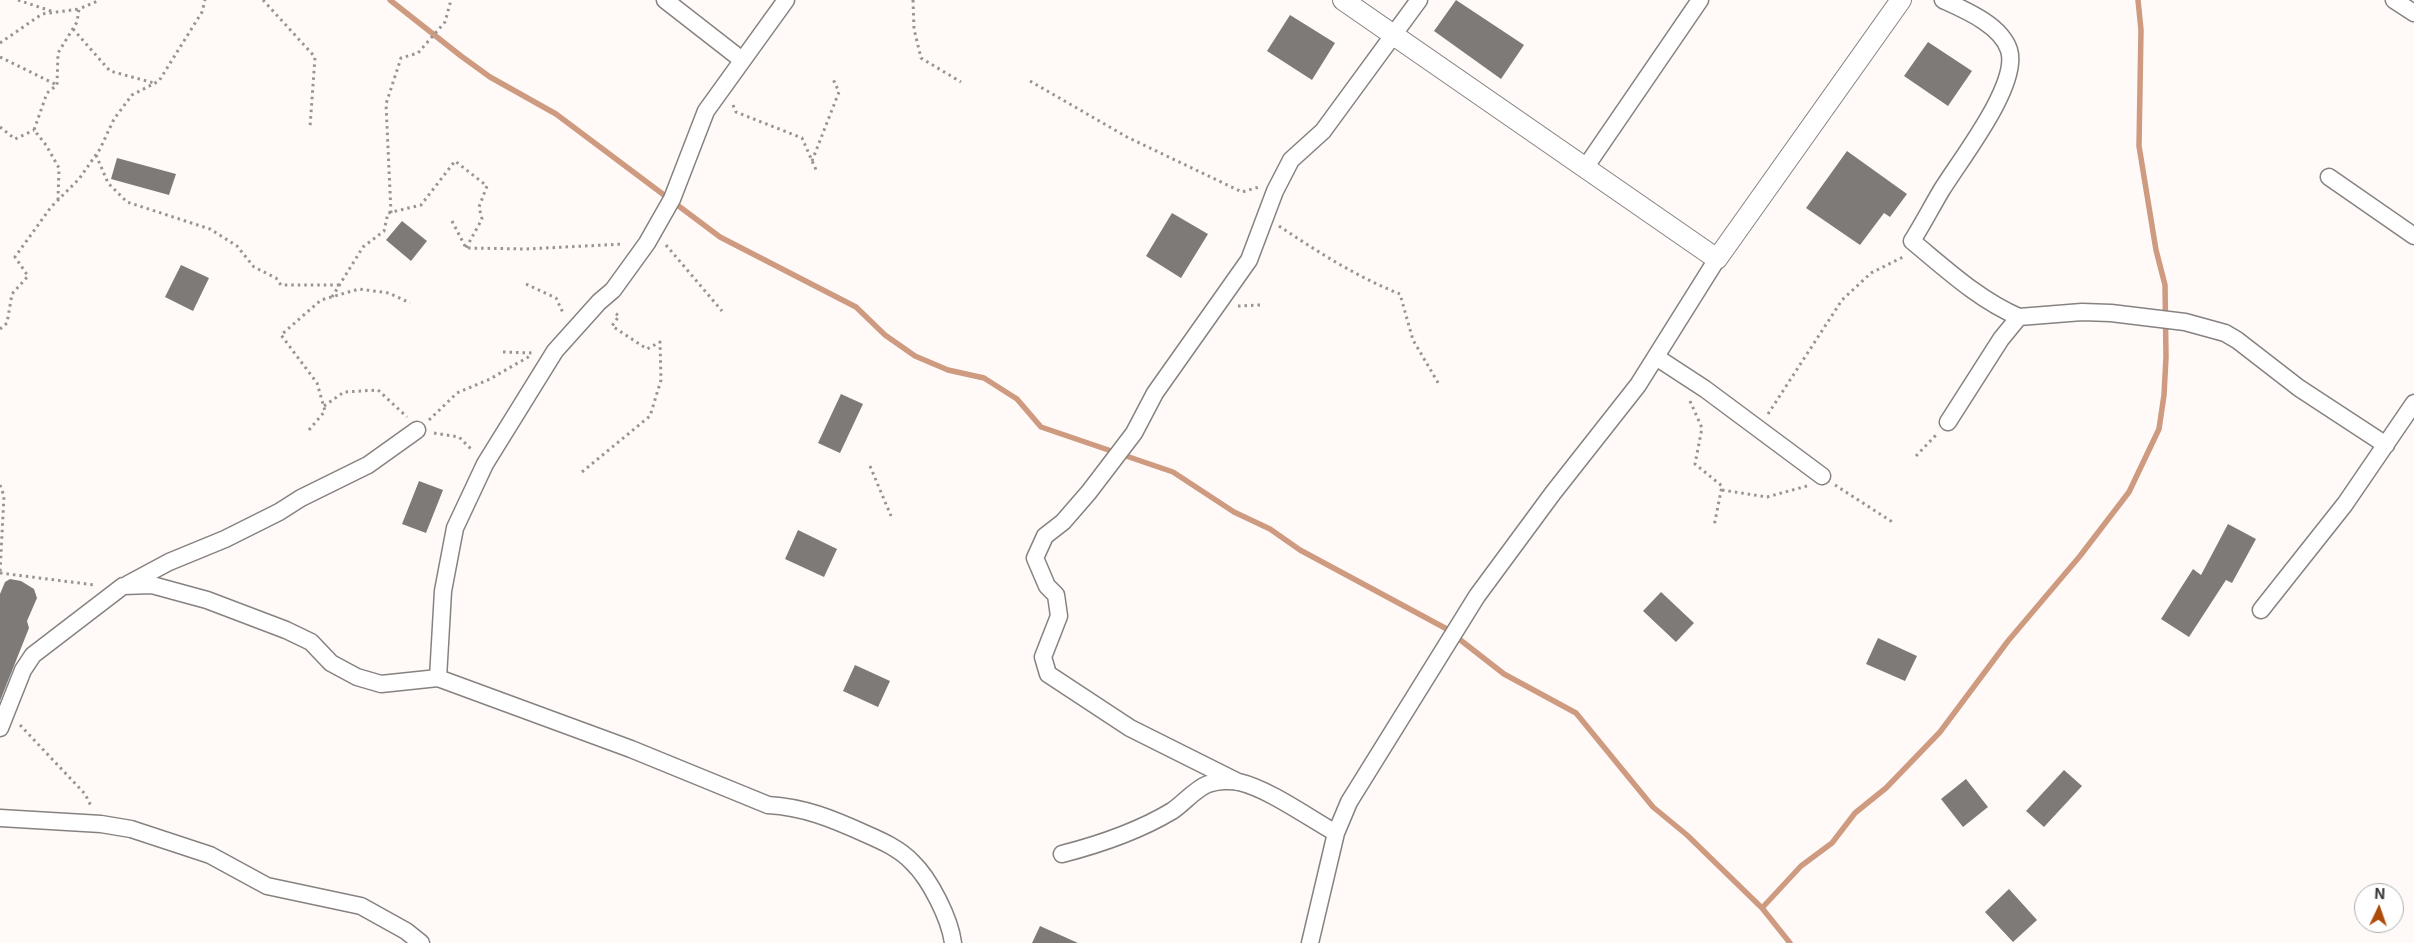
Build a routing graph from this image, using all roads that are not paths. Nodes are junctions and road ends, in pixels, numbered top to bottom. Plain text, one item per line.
1 (665, 0) edge
2 (786, 0) edge
3 (1343, 0) edge
4 (1419, 0) edge
5 (1700, 0) edge
6 (1901, 0) edge
7 (1944, 0) edge
8 (2394, 0) edge
9 (2414, 13) edge
10 (1393, 34) junction
11 (742, 60) junction
12 (1585, 168) junction
13 (2329, 177) dead end
14 (2414, 236) edge
15 (1717, 259) junction
16 (2019, 317) junction
17 (1656, 357) junction
18 (2414, 403) edge
19 (1948, 422) road end
20 (417, 430) road end
21 (2386, 445) junction
22 (1822, 476) road end
23 (124, 586) junction
24 (2261, 610) dead end
25 (438, 678) junction
26 (0, 728) edge
27 (1238, 782) junction
28 (0, 818) edge
29 (1336, 833) junction
30 (1062, 854) dead end
31 (421, 943) edge
32 (953, 943) edge
33 (1310, 943) edge

1 - 11 street
2 - 11 street
3 - 10 street
4 - 10 street
5 - 12 street
6 - 15 street
7 - 16 street
8 - 9 street
10 - 12 street
10 - 27 street
11 - 25 street
12 - 15 street
13 - 14 street
15 - 17 street
16 - 19 street
16 - 21 street
17 - 22 street
17 - 29 street
18 - 21 street
20 - 23 street
21 - 24 street
23 - 25 street
23 - 26 street
25 - 32 street
27 - 29 street
27 - 30 street
28 - 31 street
29 - 33 street

